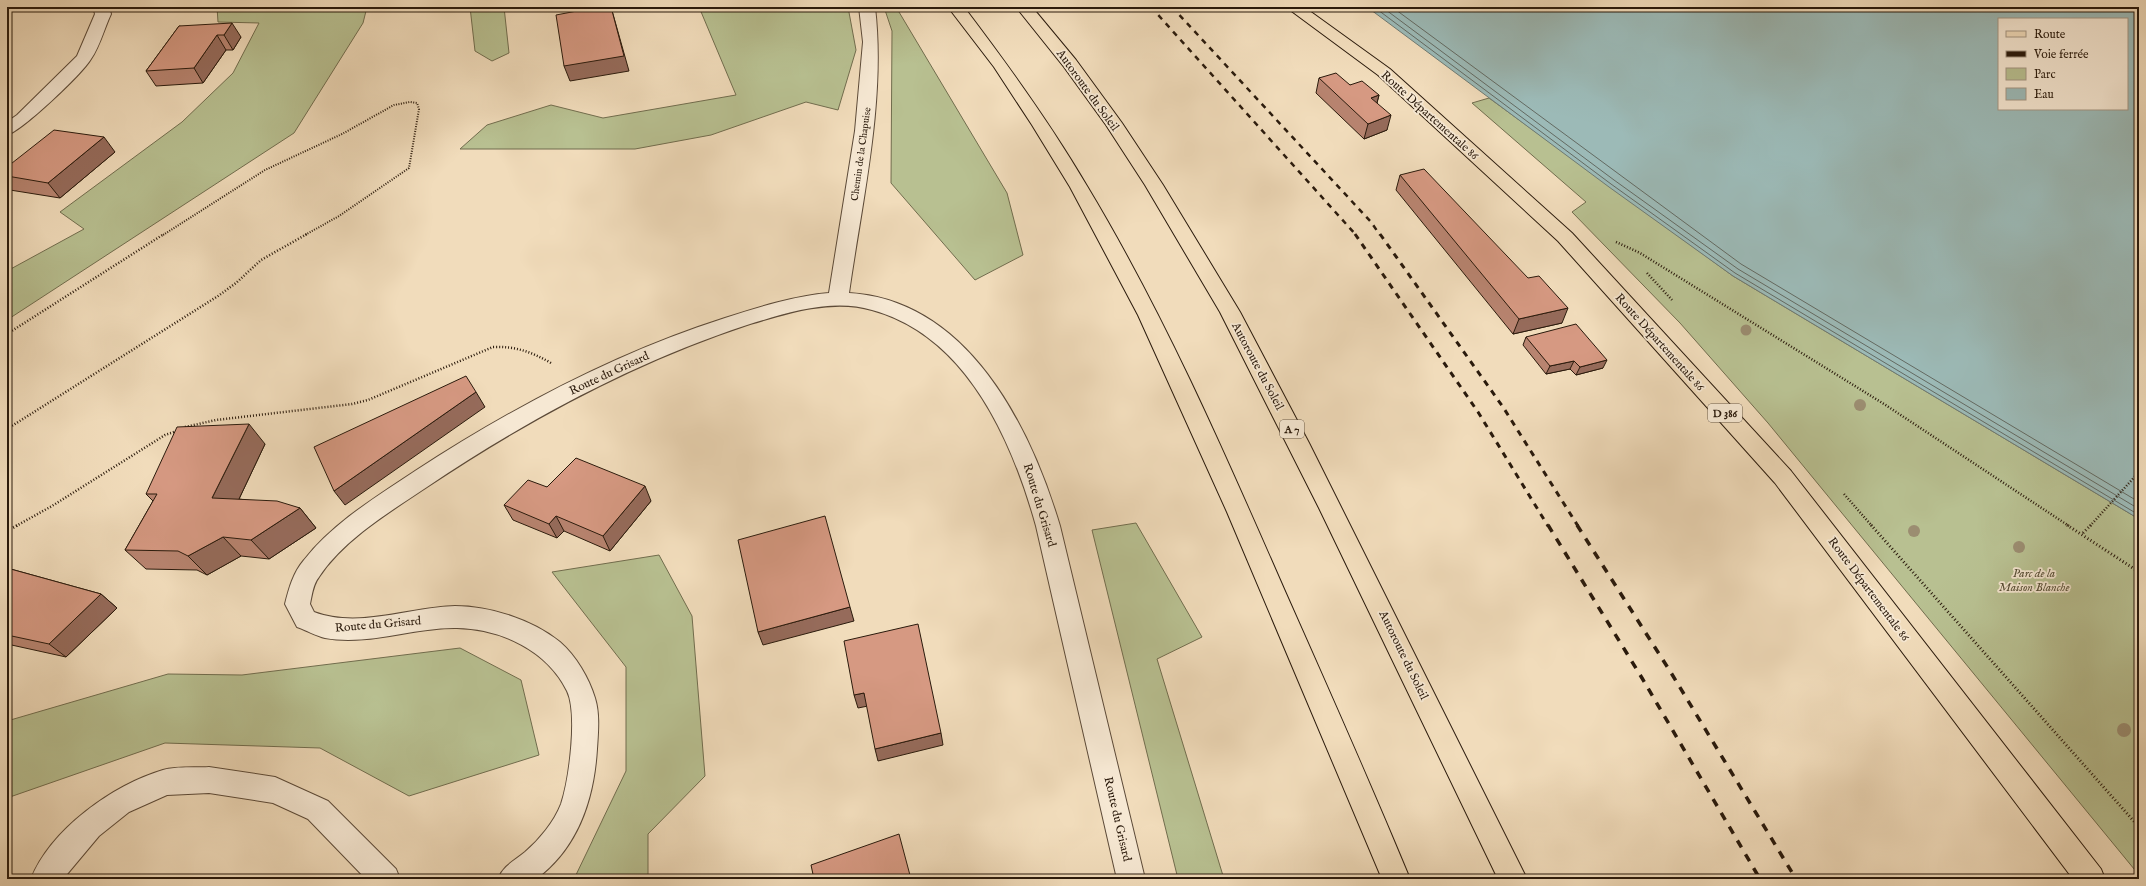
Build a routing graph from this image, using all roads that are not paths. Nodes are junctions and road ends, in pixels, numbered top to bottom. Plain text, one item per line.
1 (101, 7) edge
2 (867, 7) edge
3 (956, 7) edge
4 (1024, 7) edge
5 (1294, 7) edge
6 (7, 130) edge
7 (838, 300) junction
8 (45, 879) edge
9 (386, 879) edge
10 (512, 879) edge
11 (1131, 879) edge
12 (1396, 879) edge
13 (1513, 879) edge
14 (2091, 879) edge

1 - 6 street
2 - 7 street, Chemin de la Chapuise
3 - 12 main road
4 - 13 main road, Autoroute du Soleil / A 7
5 - 14 main road, Route Départementale 86 / D 386
7 - 10 street, Route du Grisard
7 - 11 street, Route du Grisard
8 - 9 street

